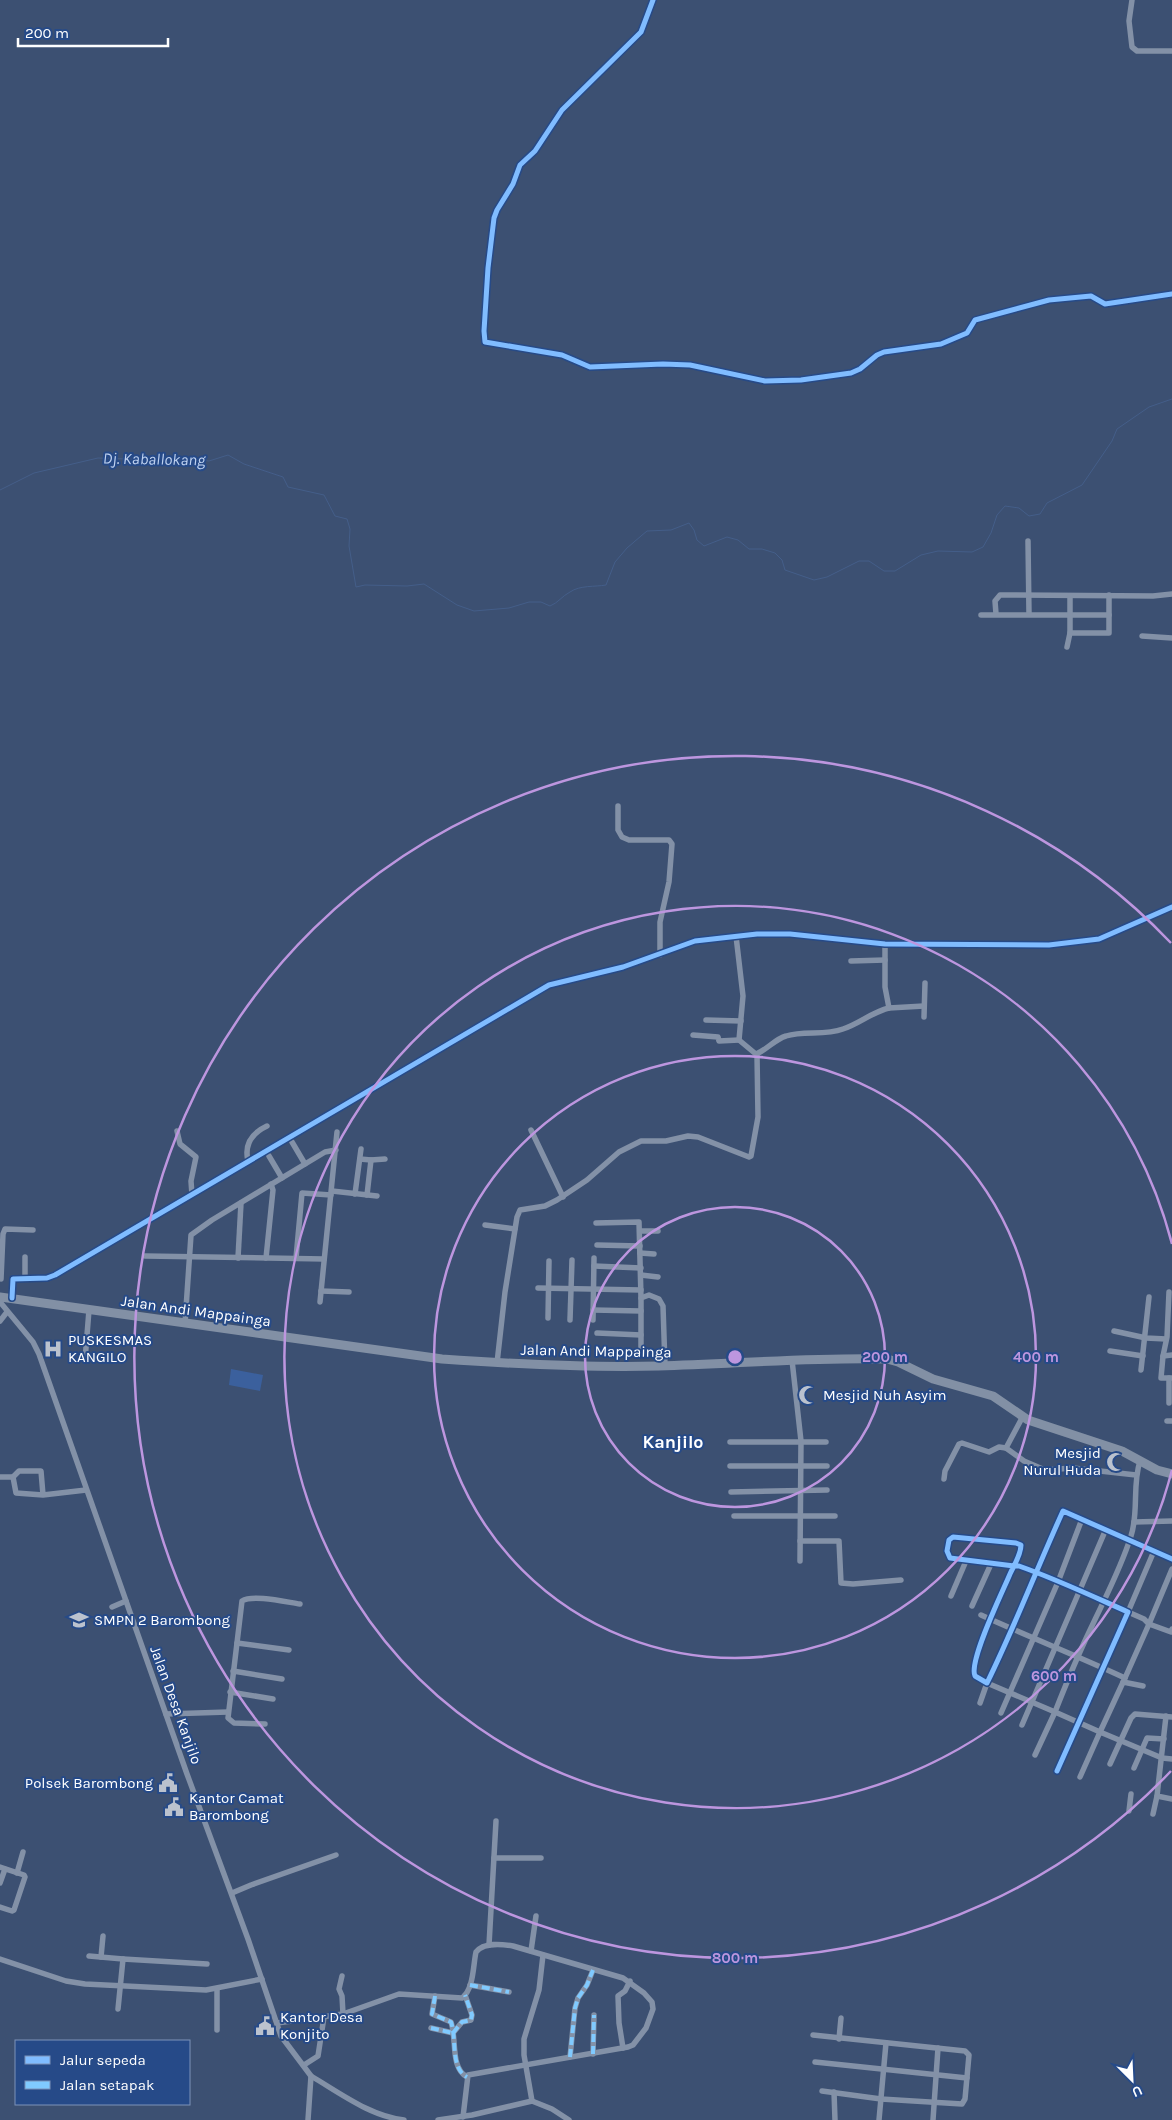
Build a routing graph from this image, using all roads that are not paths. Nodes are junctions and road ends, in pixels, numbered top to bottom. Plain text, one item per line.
1 (653, 0) edge
2 (1132, 0) edge
3 (1172, 51) edge
4 (1172, 294) edge
5 (1028, 541) dead end
6 (1172, 594) edge
7 (1028, 595) junction
8 (1109, 595) junction
9 (1070, 596) junction
10 (996, 614) junction
11 (1029, 614) junction
12 (1070, 614) junction
13 (980, 615) dead end
14 (1108, 615) junction
15 (1070, 633) junction
16 (1142, 636) dead end
17 (1172, 638) edge
18 (1068, 646) dead end
19 (618, 806) dead end
20 (1172, 907) edge
21 (736, 936) junction
22 (885, 944) junction
23 (660, 955) junction
24 (885, 960) junction
25 (851, 961) dead end
26 (925, 984) dead end
27 (924, 1006) junction
28 (889, 1008) junction
29 (924, 1017) dead end
30 (706, 1020) dead end
31 (741, 1021) junction
32 (693, 1035) dead end
33 (739, 1040) junction
34 (756, 1054) junction
35 (267, 1126) dead end
36 (531, 1130) dead end
37 (177, 1131) dead end
38 (337, 1132) dead end
39 (292, 1142) dead end
40 (361, 1149) dead end
41 (336, 1150) junction
42 (269, 1156) dead end
43 (360, 1159) junction
44 (385, 1159) dead end
45 (372, 1160) junction
46 (248, 1161) junction
47 (305, 1164) junction
48 (282, 1178) junction
49 (271, 1184) junction
50 (331, 1193) junction
51 (355, 1194) junction
52 (192, 1195) junction
53 (367, 1195) junction
54 (377, 1196) dead end
55 (563, 1197) junction
56 (241, 1203) junction
57 (596, 1223) dead end
58 (485, 1225) dead end
59 (2, 1228) edge
60 (515, 1229) junction
61 (33, 1230) dead end
62 (640, 1231) junction
63 (658, 1232) dead end
64 (597, 1245) dead end
65 (640, 1246) junction
66 (640, 1253) junction
67 (654, 1254) dead end
68 (145, 1256) dead end
69 (190, 1257) junction
70 (25, 1258) dead end
71 (238, 1258) junction
72 (266, 1258) junction
73 (296, 1258) junction
74 (594, 1258) dead end
75 (324, 1259) junction
76 (572, 1260) dead end
77 (549, 1261) dead end
78 (594, 1266) junction
79 (640, 1268) junction
80 (641, 1275) junction
81 (658, 1277) dead end
82 (0, 1279) edge
83 (12, 1279) junction
84 (25, 1279) junction
85 (538, 1288) dead end
86 (548, 1289) junction
87 (571, 1289) junction
88 (594, 1289) junction
89 (641, 1290) junction
90 (321, 1291) junction
91 (349, 1292) dead end
92 (1170, 1292) dead end
93 (0, 1297) edge
94 (1149, 1297) dead end
95 (12, 1298) junction
96 (641, 1298) junction
97 (0, 1302) edge
98 (320, 1302) dead end
99 (89, 1310) junction
100 (593, 1310) junction
101 (641, 1310) junction
102 (7, 1312) junction
103 (548, 1318) dead end
104 (570, 1320) dead end
105 (593, 1320) dead end
106 (0, 1321) edge
107 (186, 1323) junction
108 (1114, 1331) dead end
109 (597, 1333) dead end
110 (641, 1335) junction
111 (1146, 1338) junction
112 (1166, 1339) junction
113 (641, 1347) dead end
114 (1110, 1351) dead end
115 (1172, 1355) edge
116 (1143, 1356) junction
117 (1163, 1356) junction
118 (86, 1360) dead end
119 (792, 1360) junction
120 (497, 1363) junction
121 (665, 1366) junction
122 (1141, 1370) dead end
123 (1170, 1378) edge
124 (1169, 1403) dead end
125 (1022, 1418) junction
126 (801, 1441) junction
127 (730, 1442) dead end
128 (826, 1442) dead end
129 (1006, 1448) junction
130 (1140, 1461) junction
131 (730, 1466) dead end
132 (801, 1466) junction
133 (827, 1466) dead end
134 (1172, 1474) edge
135 (1136, 1475) junction
136 (0, 1477) edge
137 (13, 1477) junction
138 (944, 1479) dead end
139 (86, 1490) junction
140 (827, 1490) dead end
141 (801, 1491) junction
142 (731, 1492) dead end
143 (43, 1495) junction
144 (734, 1516) dead end
145 (800, 1516) junction
146 (835, 1516) dead end
147 (1082, 1519) junction
148 (1172, 1521) edge
149 (1134, 1522) junction
150 (1106, 1529) junction
151 (1130, 1540) junction
152 (800, 1541) junction
153 (1154, 1551) junction
154 (1172, 1559) edge
155 (800, 1561) dead end
156 (966, 1561) junction
157 (991, 1564) junction
158 (1014, 1566) junction
159 (1172, 1569) edge
160 (1037, 1573) junction
161 (901, 1580) dead end
162 (1058, 1582) junction
163 (1080, 1590) junction
164 (952, 1596) dead end
165 (126, 1601) junction
166 (1104, 1601) junction
167 (300, 1604) dead end
168 (972, 1606) dead end
169 (112, 1607) dead end
170 (1128, 1612) junction
171 (981, 1615) dead end
172 (990, 1620) junction
173 (1148, 1624) junction
174 (1013, 1629) junction
175 (1172, 1629) edge
176 (1034, 1637) junction
177 (237, 1643) junction
178 (1056, 1646) junction
179 (289, 1650) dead end
180 (1078, 1657) junction
181 (1103, 1667) junction
182 (233, 1671) junction
183 (282, 1679) dead end
184 (1124, 1680) junction
185 (988, 1683) junction
186 (1143, 1686) dead end
187 (230, 1692) junction
188 (1010, 1694) junction
189 (273, 1699) dead end
190 (980, 1703) dead end
191 (1032, 1703) junction
192 (228, 1712) junction
193 (1055, 1712) junction
194 (1001, 1713) dead end
195 (166, 1714) junction
196 (1169, 1716) edge
197 (1078, 1722) junction
198 (265, 1724) dead end
199 (1022, 1725) dead end
200 (1100, 1732) junction
201 (1164, 1740) junction
202 (1121, 1741) junction
203 (1142, 1750) junction
204 (1035, 1755) dead end
205 (1162, 1758) junction
206 (1172, 1759) edge
207 (1110, 1764) dead end
208 (1134, 1768) dead end
209 (1057, 1771) dead end
210 (1080, 1777) dead end
211 (1131, 1794) dead end
212 (1157, 1796) junction
213 (1172, 1798) edge
214 (1129, 1811) dead end
215 (1153, 1814) dead end
216 (496, 1821) dead end
217 (23, 1852) dead end
218 (336, 1855) dead end
219 (494, 1858) junction
220 (541, 1858) dead end
221 (2, 1868) edge
222 (17, 1872) junction
223 (0, 1883) edge
224 (232, 1893) junction
225 (0, 1907) edge
226 (536, 1916) dead end
227 (103, 1936) dead end
228 (489, 1945) junction
229 (531, 1951) junction
230 (543, 1955) junction
231 (89, 1956) dead end
232 (101, 1957) junction
233 (0, 1959) edge
234 (123, 1959) junction
235 (207, 1964) dead end
236 (593, 1970) junction
237 (342, 1976) dead end
238 (262, 1979) junction
239 (630, 1981) junction
240 (122, 1985) junction
241 (470, 1985) junction
242 (217, 1988) junction
243 (509, 1992) dead end
244 (466, 1995) junction
245 (435, 1996) junction
246 (118, 2009) dead end
247 (343, 2014) junction
248 (594, 2015) dead end
249 (324, 2018) junction
250 (841, 2018) dead end
251 (277, 2023) junction
252 (431, 2028) dead end
253 (217, 2030) dead end
254 (454, 2033) junction
255 (813, 2035) dead end
256 (839, 2039) junction
257 (886, 2043) junction
258 (624, 2048) junction
259 (938, 2048) junction
260 (593, 2054) junction
261 (570, 2058) junction
262 (814, 2062) dead end
263 (304, 2065) junction
264 (526, 2065) junction
265 (884, 2071) junction
266 (311, 2076) junction
267 (937, 2076) junction
268 (467, 2077) junction
269 (967, 2078) junction
270 (822, 2091) dead end
271 (834, 2092) junction
272 (881, 2099) junction
273 (532, 2101) junction
274 (935, 2103) junction
275 (463, 2117) junction
276 (455, 2119) edge
277 (308, 2120) edge
278 (404, 2120) edge
279 (438, 2120) edge
280 (569, 2120) edge
281 (835, 2120) edge
282 (879, 2120) edge
283 (933, 2120) edge

1 - 4 street
2 - 3 street
5 - 7 street
6 - 8 street
7 - 9 street
7 - 10 street
7 - 11 street
8 - 9 street
8 - 14 street
9 - 12 street
10 - 11 street
10 - 13 street
11 - 12 street
12 - 14 street
12 - 15 street
14 - 15 street
15 - 18 street
16 - 17 street
19 - 23 street
20 - 22 street
21 - 22 street
21 - 23 street
21 - 31 street
22 - 24 street
23 - 46 street
24 - 25 street
24 - 28 street
26 - 27 street
27 - 28 street
27 - 29 street
28 - 34 street
30 - 31 street
31 - 33 street
32 - 33 street
33 - 34 street
34 - 55 street
35 - 46 street
36 - 55 street
37 - 52 street
38 - 41 street
39 - 47 street
40 - 43 street
41 - 47 street
41 - 50 street
42 - 48 street
43 - 45 street
43 - 51 street
44 - 45 street
45 - 53 street
46 - 52 street
47 - 48 street
48 - 49 street
49 - 56 street
49 - 72 street
50 - 51 street
50 - 73 street
50 - 75 street
51 - 53 street
52 - 84 street
53 - 54 street
55 - 60 street
56 - 69 street
56 - 71 street
57 - 62 street
58 - 60 street
59 - 61 street
59 - 82 street
60 - 120 street
62 - 63 street
62 - 65 street
64 - 65 street
65 - 66 street
66 - 67 street
66 - 79 street
68 - 69 street
69 - 71 street
69 - 107 street
70 - 84 street
71 - 72 street
72 - 73 street
73 - 75 street
74 - 78 street
75 - 90 street
76 - 87 street
77 - 86 street
78 - 79 street
78 - 88 street
79 - 80 street
80 - 81 street
80 - 89 street
82 - 83 street
83 - 84 street
83 - 95 street
85 - 86 street
86 - 87 street
86 - 103 street
87 - 88 street
87 - 104 street
88 - 89 street
88 - 100 street
89 - 96 street
90 - 91 street
90 - 98 street
92 - 112 street
93 - 95 main road, Jalan Andi Mappainga
94 - 111 street
95 - 99 main road, Jalan Andi Mappainga
96 - 101 street
96 - 121 street
97 - 102 street, Jalan Desa Kanjilo
99 - 107 main road, Jalan Andi Mappainga
99 - 118 street
100 - 101 street
100 - 105 street
101 - 110 street
102 - 106 street
102 - 139 street, Jalan Desa Kanjilo
107 - 120 main road, Jalan Andi Mappainga
108 - 111 street
109 - 110 street
110 - 113 street
111 - 112 street
111 - 116 street
112 - 117 street
114 - 116 street
115 - 117 street
116 - 122 street
117 - 123 street
119 - 121 main road, Jalan Andi Mappainga
119 - 125 main road, Jalan Andi Mappainga
119 - 126 street
120 - 121 main road, Jalan Andi Mappainga
123 - 124 street
125 - 129 street
125 - 130 main road, Jalan Andi Mappainga
126 - 127 street
126 - 128 street
126 - 132 street
129 - 135 street
129 - 138 street
130 - 134 main road, Jalan Andi Mappainga
130 - 135 street
131 - 132 street
132 - 133 street
132 - 141 street
135 - 149 street
136 - 137 street
137 - 143 street
137 - 143 street
139 - 143 street
139 - 165 street, Jalan Desa Kanjilo
140 - 141 street
141 - 142 street
141 - 145 street
144 - 145 street
145 - 146 street
145 - 152 street
147 - 150 street
147 - 160 street
147 - 162 street
148 - 149 street
149 - 151 street
150 - 151 street
150 - 163 street
151 - 153 street
151 - 166 street
152 - 155 street
152 - 161 street
153 - 154 street
153 - 170 street
156 - 157 street
156 - 158 street
156 - 164 street
157 - 158 street
157 - 168 street
158 - 160 street
158 - 172 street
159 - 173 street
160 - 162 street
160 - 174 street
162 - 163 street
162 - 176 street
163 - 166 street
163 - 178 street
165 - 169 street
165 - 195 street, Jalan Desa Kanjilo
166 - 170 street
166 - 180 street
167 - 177 street
170 - 173 street
170 - 181 street
171 - 172 street
172 - 174 street
172 - 185 street
173 - 175 street
173 - 184 street
174 - 176 street
174 - 185 street
176 - 178 street
176 - 188 street
177 - 179 street
177 - 182 street
178 - 180 street
178 - 191 street
180 - 181 street
180 - 193 street
181 - 184 street
181 - 197 street
182 - 183 street
182 - 187 street
184 - 186 street
184 - 200 street
185 - 188 street
185 - 190 street
187 - 189 street
187 - 192 street
188 - 191 street
188 - 194 street
191 - 193 street
191 - 199 street
192 - 195 street
192 - 198 street
193 - 197 street
193 - 204 street
195 - 224 street, Jalan Desa Kanjilo
196 - 201 street
196 - 202 street
197 - 200 street
197 - 209 street
200 - 202 street
200 - 210 street
201 - 203 street
201 - 205 street
202 - 203 street
202 - 207 street
203 - 205 street
203 - 208 street
205 - 206 street
205 - 212 street
211 - 214 street
212 - 213 street
212 - 215 street
216 - 219 street
217 - 222 street
218 - 224 street
219 - 220 street
219 - 228 street
221 - 222 street
221 - 223 street
222 - 225 street
224 - 238 street, Jalan Desa Kanjilo
226 - 229 street
227 - 232 street
228 - 229 street
228 - 241 street
229 - 230 street
230 - 236 street
230 - 264 street
231 - 232 street
232 - 234 street
233 - 240 street
234 - 235 street
234 - 240 street
236 - 239 street
236 - 261 street
237 - 247 street
238 - 242 street
238 - 251 street, Jalan Desa Kanjilo
239 - 258 street
239 - 258 street
240 - 242 street
240 - 246 street
241 - 243 street
241 - 244 street
242 - 253 street
244 - 245 street
244 - 254 street
245 - 247 street
245 - 254 street
247 - 249 street
248 - 260 street
249 - 251 street
249 - 263 street
250 - 256 street
251 - 263 street, Jalan Desa Kanjilo
252 - 254 street
254 - 268 street
255 - 256 street
256 - 257 street
257 - 259 street
257 - 265 street
258 - 260 street
259 - 267 street
259 - 269 street
260 - 261 street
261 - 264 street
262 - 265 street
263 - 266 street, Jalan Desa Kanjilo
264 - 268 street
264 - 273 street
265 - 267 street
265 - 272 street
266 - 277 street
266 - 278 street
267 - 269 street
267 - 274 street
268 - 275 street
269 - 274 street
270 - 271 street
271 - 272 street
271 - 281 street
272 - 274 street
272 - 282 street
273 - 275 street
273 - 280 street
274 - 283 street
275 - 276 street
276 - 279 street

